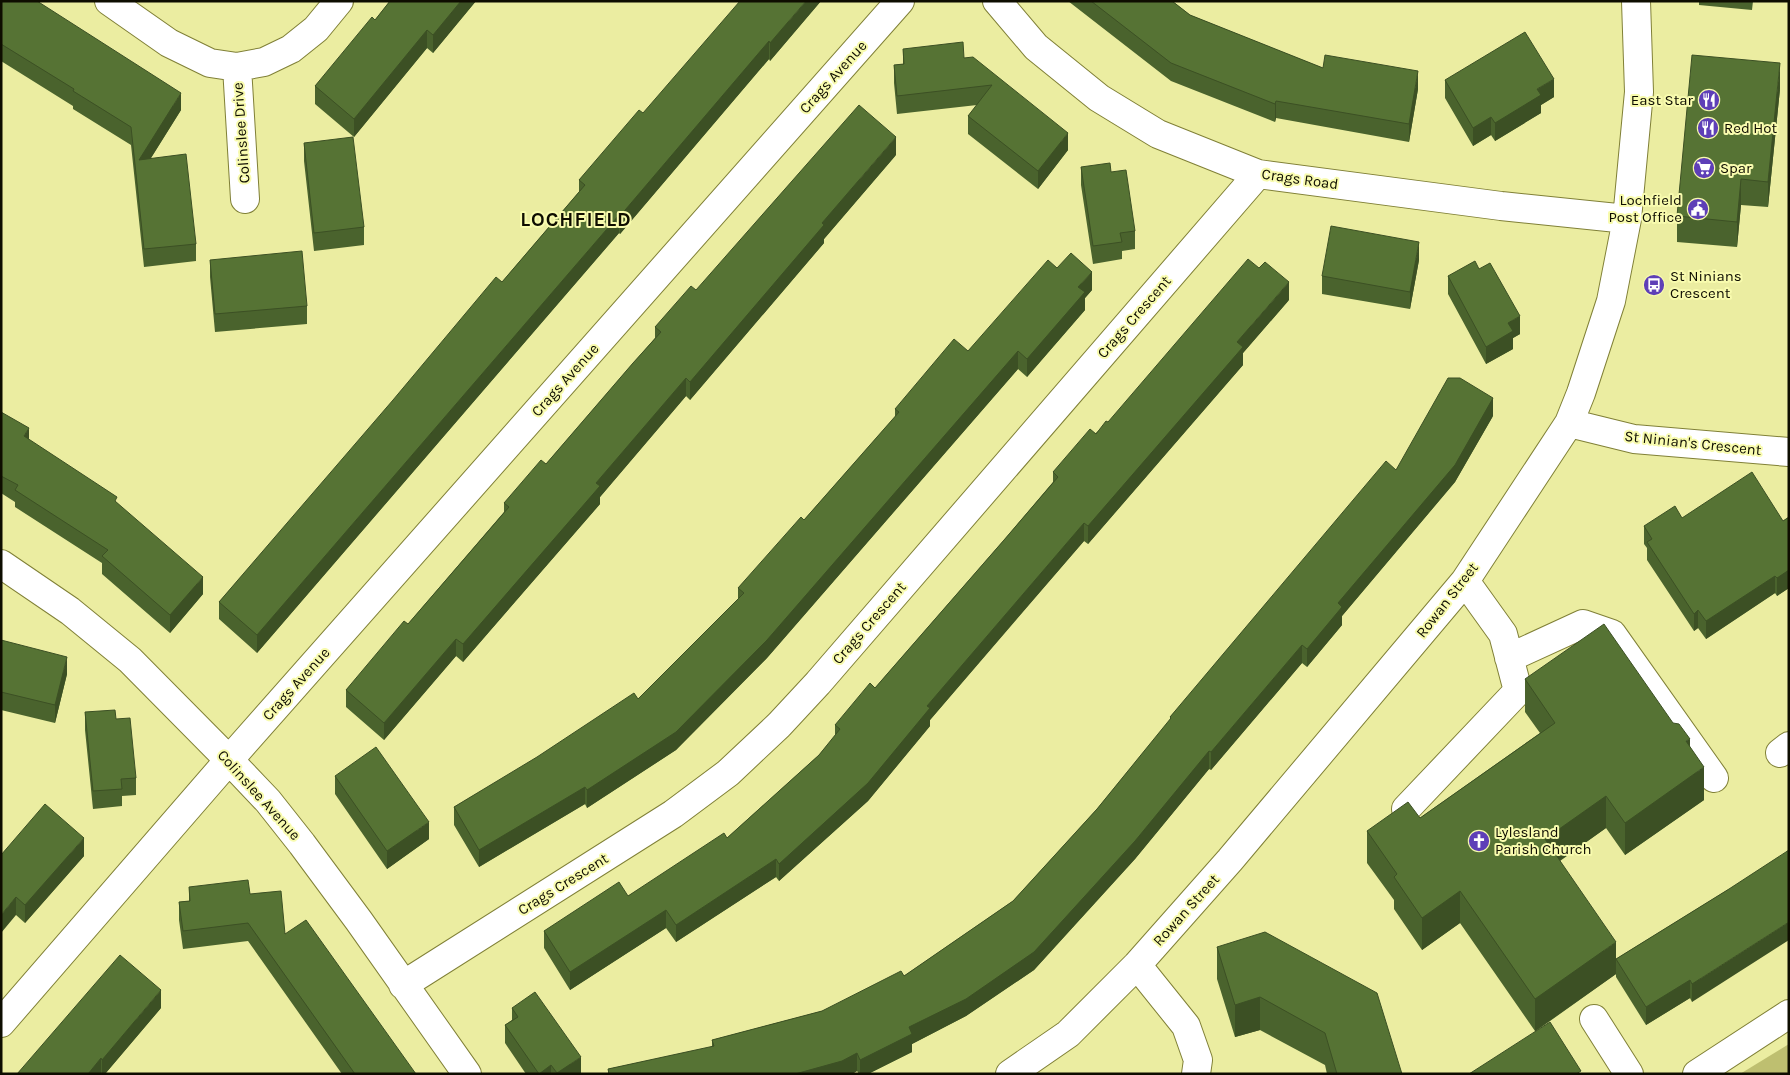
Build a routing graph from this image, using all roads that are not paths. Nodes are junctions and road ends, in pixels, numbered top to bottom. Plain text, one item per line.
1 (109, 1) edge
2 (339, 1) edge
3 (900, 1) edge
4 (998, 1) edge
5 (1636, 1) edge
6 (237, 67) junction
7 (1258, 174) junction
8 (246, 199) dead end
9 (1626, 218) junction
10 (1568, 423) junction
11 (1789, 452) edge
12 (1, 564) edge
13 (1465, 581) junction
14 (1509, 658) junction
15 (229, 760) junction
16 (1714, 778) dead end
17 (1406, 808) edge
18 (1137, 965) junction
19 (403, 985) junction
20 (1789, 1014) edge
21 (1594, 1019) dead end
22 (1, 1023) edge
23 (467, 1074) edge
24 (1010, 1074) edge
25 (1196, 1074) edge
26 (1629, 1074) edge
27 (1697, 1074) edge

1 - 6 street, Colinslee Drive
2 - 6 street, Colinslee Drive
3 - 15 street, Crags Avenue
4 - 7 street, Crags Road
5 - 9 street, Rowan Street
6 - 8 street, Colinslee Drive
7 - 9 street, Crags Road
7 - 19 street, Crags Crescent
9 - 10 street, Rowan Street
10 - 11 street, St Ninian's Crescent
10 - 13 street, Rowan Street
12 - 15 street, Colinslee Avenue
13 - 14 street
13 - 18 street, Rowan Street
14 - 16 street
14 - 17 street
15 - 19 street, Colinslee Avenue
15 - 22 street, Crags Avenue
18 - 24 street, Rowan Street
18 - 25 street
19 - 23 street, Colinslee Avenue
20 - 27 street
21 - 26 street

